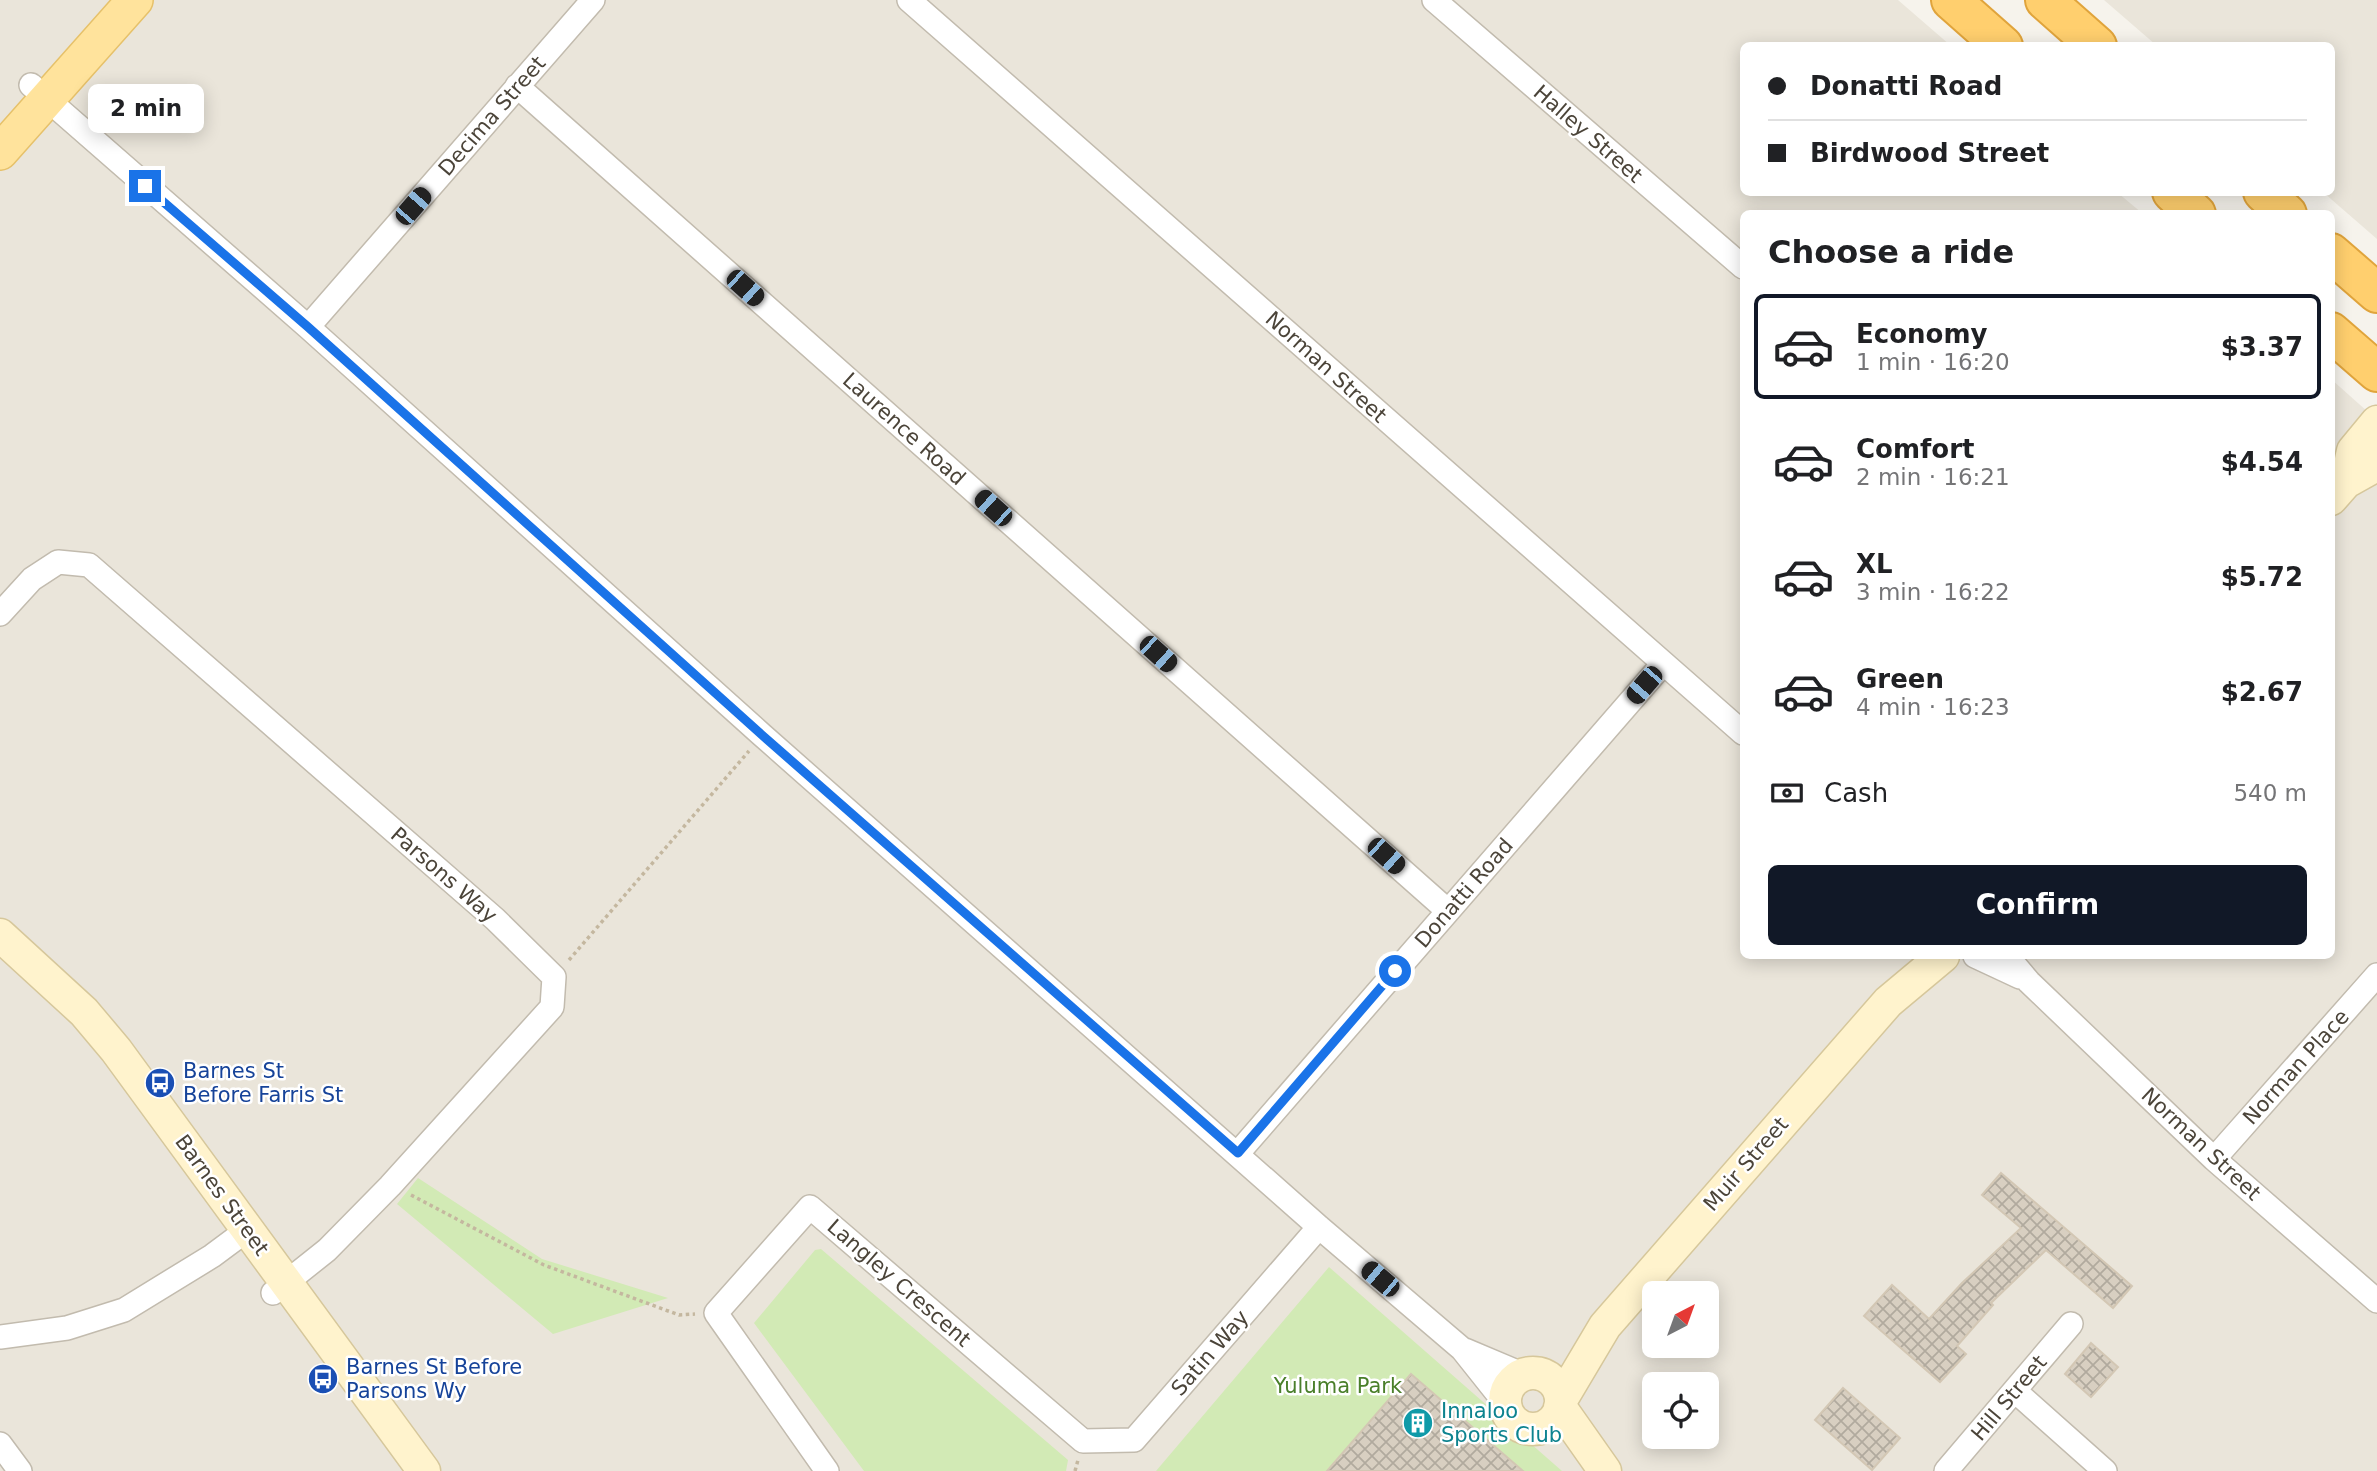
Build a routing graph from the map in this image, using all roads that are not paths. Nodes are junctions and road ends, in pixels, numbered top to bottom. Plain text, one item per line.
1 (106, 0) edge
2 (135, 0) edge
3 (593, 0) edge
4 (909, 0) edge
5 (1434, 0) edge
6 (1951, 0) edge
7 (2045, 0) edge
8 (1999, 42) edge
9 (2092, 42) edge
10 (517, 86) junction
11 (39, 92) junction
12 (0, 120) edge
13 (0, 152) edge
14 (2176, 196) edge
15 (2267, 196) edge
16 (2192, 210) edge
17 (2283, 210) edge
18 (2335, 256) edge
19 (1740, 264) edge
20 (2377, 293) edge
21 (308, 327) junction
22 (2335, 335) edge
23 (2377, 372) edge
24 (2377, 422) edge
25 (2377, 461) edge
26 (2338, 490) edge
27 (0, 614) edge
28 (1662, 665) junction
29 (1740, 730) edge
30 (1448, 911) junction
31 (0, 935) edge
32 (0, 959) edge
33 (1910, 959) edge
34 (1939, 959) edge
35 (1981, 959) edge
36 (2010, 959) edge
37 (2377, 975) edge
38 (2029, 982) junction
39 (1888, 1002) junction
40 (1238, 1153) junction
41 (2214, 1159) junction
42 (1319, 1227) junction
43 (241, 1235) junction
44 (280, 1287) junction
45 (2377, 1301) edge
46 (2071, 1324) dead end
47 (1605, 1326) junction
48 (0, 1337) edge
49 (1462, 1349) junction
50 (1531, 1375) junction
51 (2015, 1391) junction
52 (1505, 1403) junction
53 (1560, 1403) junction
54 (1535, 1429) junction
55 (1083, 1441) joint
56 (0, 1444) edge
57 (20, 1471) edge
58 (402, 1471) edge
59 (424, 1471) edge
60 (827, 1471) edge
61 (1602, 1471) edge
62 (1946, 1471) edge
63 (2105, 1471) edge

1 - 11 main road
2 - 11 main road
3 - 10 street, Decima Street
4 - 28 street, Norman Street
5 - 19 street, Halley Street
6 - 8 highway
7 - 9 highway
10 - 21 street, Decima Street
10 - 30 street, Laurence Road
11 - 12 main road
11 - 13 main road
11 - 21 street
14 - 16 highway
15 - 17 highway
18 - 20 highway
21 - 40 street
22 - 23 highway
24 - 26 main road
25 - 26 main road
27 - 44 street, Parsons Way
28 - 29 street, Norman Street
28 - 30 street, Donatti Road
30 - 40 street, Donatti Road
31 - 43 main road, Barnes Street
32 - 43 main road, Barnes Street
33 - 39 main road, Muir Street
34 - 39 main road, Muir Street
35 - 38 street, Norman Street
36 - 38 street, Norman Street
37 - 41 street, Norman Place
38 - 41 street, Norman Street
39 - 47 main road, Muir Street
40 - 42 street
41 - 45 street, Norman Street
42 - 49 street
42 - 55 street, Satin Way
43 - 44 main road, Barnes Street
43 - 48 street
44 - 58 main road, Barnes Street
44 - 59 main road, Barnes Street
46 - 51 street, Hill Street
47 - 50 main road, Muir Street
47 - 53 main road, Muir Street
49 - 50 street
49 - 52 street
50 - 52 main road
50 - 53 main road
51 - 62 street, Hill Street
51 - 63 street
52 - 54 main road
53 - 54 main road
53 - 61 main road
54 - 61 main road
55 - 60 street, Langley Crescent
56 - 57 street

